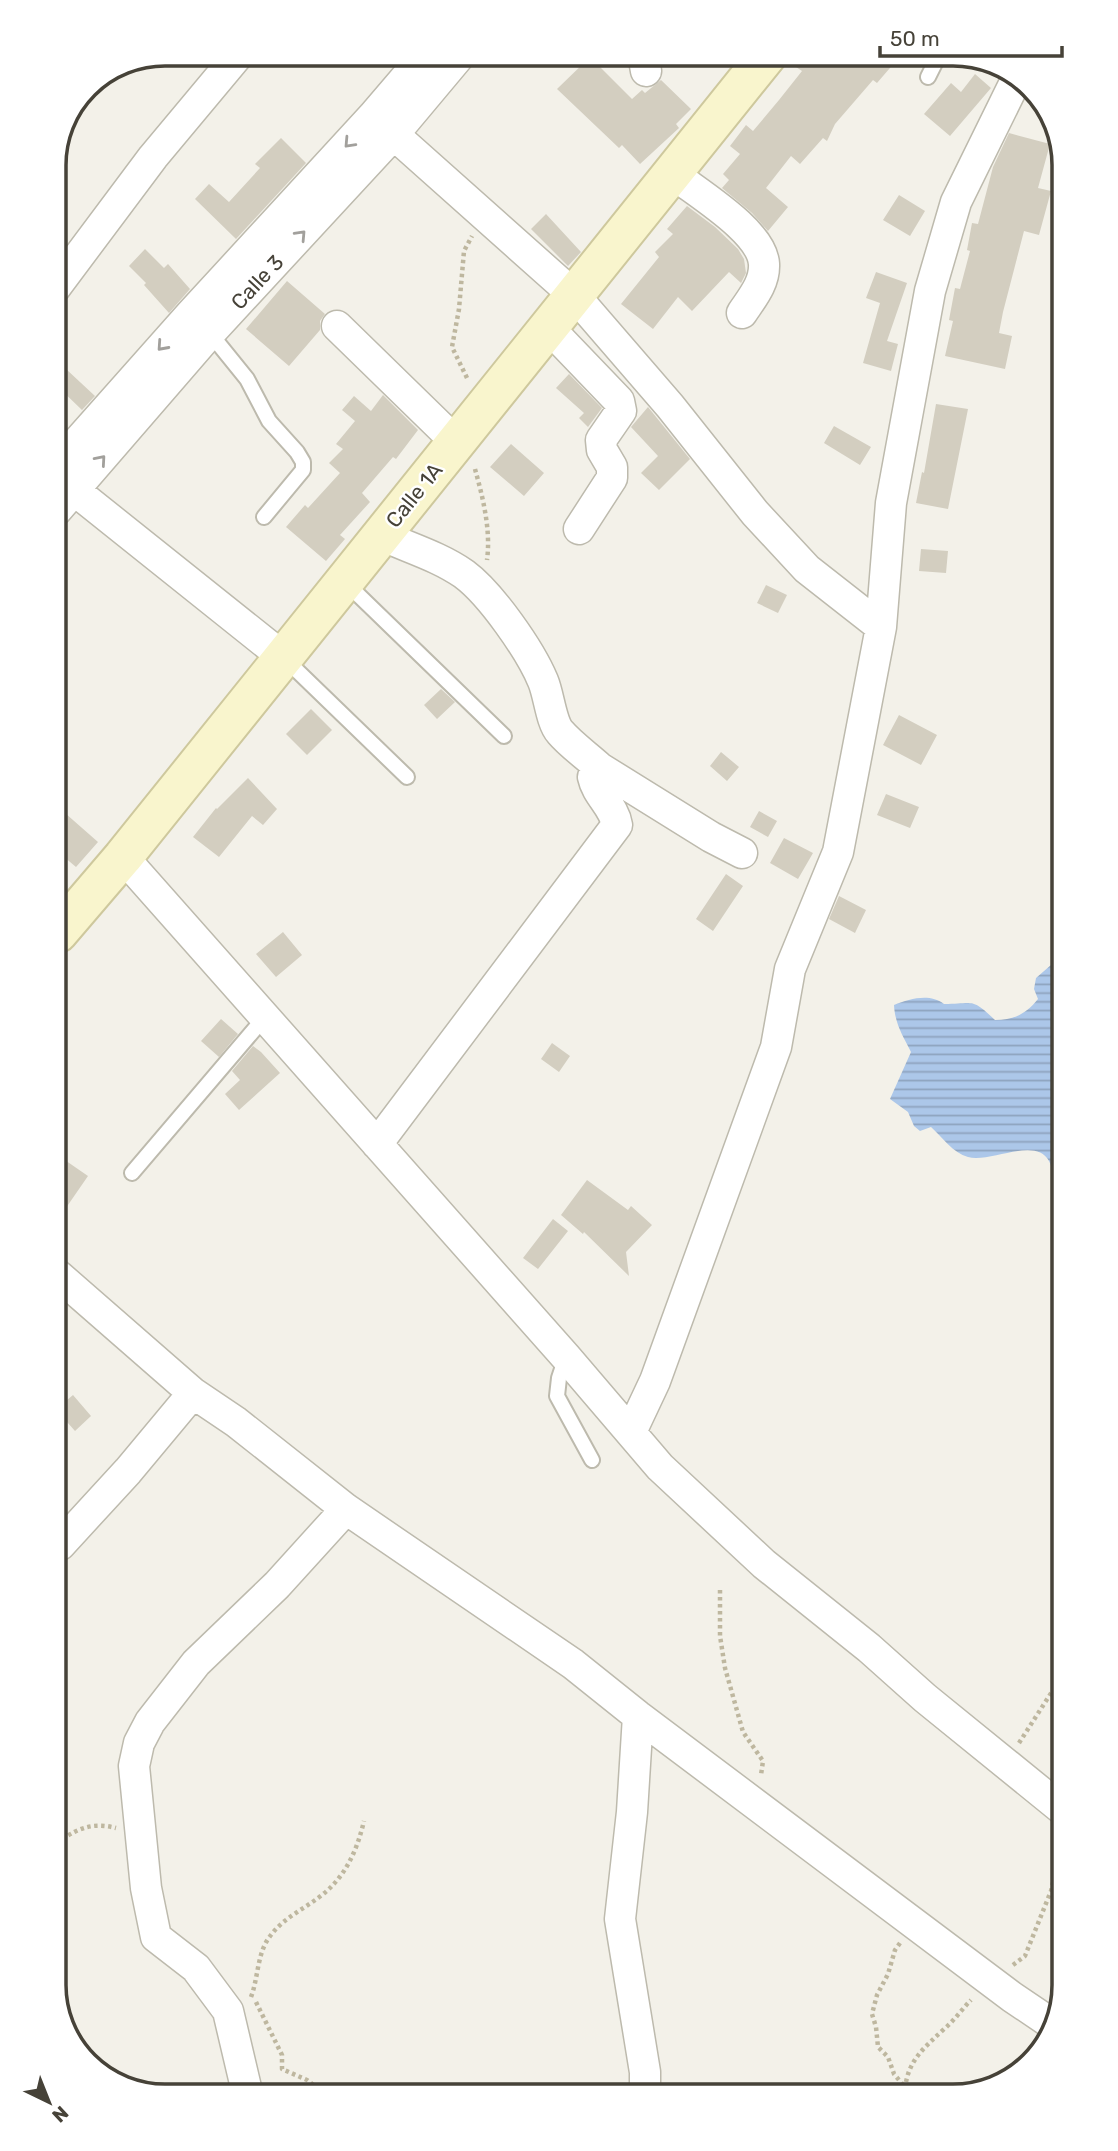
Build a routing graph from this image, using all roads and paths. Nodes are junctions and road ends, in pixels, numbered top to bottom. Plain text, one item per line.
1 (229, 66) edge
2 (419, 66) edge
3 (448, 66) edge
4 (758, 67) edge
5 (933, 67) edge
6 (928, 77) dead end
7 (1013, 87) edge
8 (384, 125) junction
9 (672, 173) junction
10 (490, 220) junction
11 (67, 272) edge
12 (575, 296) junction
13 (742, 313) dead end
14 (200, 324) junction
15 (337, 326) dead end
16 (548, 327) junction
17 (468, 381) dead end
18 (460, 437) junction
19 (67, 455) edge
20 (67, 486) edge
21 (67, 496) edge
22 (264, 517) dead end
23 (579, 529) dead end
24 (381, 535) junction
25 (344, 581) junction
26 (482, 592) junction
27 (881, 627) junction
28 (283, 657) junction
29 (504, 736) dead end
30 (600, 768) junction
31 (407, 777) dead end
32 (742, 853) dead end
33 (123, 857) junction
34 (67, 923) edge
35 (265, 1017) junction
36 (377, 1144) junction
37 (132, 1173) dead end
38 (66, 1282) edge
39 (566, 1357) junction
40 (193, 1393) junction
41 (631, 1432) junction
42 (592, 1460) dead end
43 (346, 1509) junction
44 (66, 1538) edge
45 (720, 1590) dead end
46 (1052, 1691) edge
47 (638, 1716) junction
48 (1006, 1766) junction
49 (1052, 1802) edge
50 (757, 1803) junction
51 (364, 1821) dead end
52 (140, 1834) junction
53 (66, 1836) edge
54 (1052, 1887) edge
55 (919, 1926) junction
56 (992, 1981) junction
57 (240, 2003) junction
58 (1045, 2019) edge
59 (247, 2084) edge
60 (312, 2084) edge
61 (645, 2084) edge
62 (902, 2084) edge
63 (906, 2084) edge

1 - 11 street
2 - 8 street, Calle 3
3 - 8 street, Calle 3
4 - 9 street, Calle 1A
5 - 6 lane
7 - 27 street
8 - 10 street
8 - 14 street, Calle 3
9 - 12 street, Calle 1A
9 - 13 street
10 - 12 street
10 - 17 path
12 - 16 street, Calle 1A
12 - 27 street
14 -> 19 street, Calle 3
20 -> 14 street, Calle 3
14 - 22 lane
15 - 18 street
16 - 18 street, Calle 1A
16 - 23 street
18 - 24 street, Calle 1A
18 - 26 path
21 - 28 street
24 - 25 street, Calle 1A
24 - 26 street
25 - 28 street, Calle 1A
25 - 29 lane
26 - 30 street
27 - 41 street
28 - 31 lane
28 - 33 street, Calle 1A
30 - 32 street
30 - 36 street
33 - 34 street, Calle 1A
33 - 35 street
35 - 36 street
35 - 37 lane
36 - 39 street
38 - 40 street
39 - 41 street
39 - 42 lane
40 - 43 street
40 - 44 street
41 - 48 street
43 - 47 street
43 - 52 street
45 - 50 path
46 - 48 path
47 - 50 street
47 - 61 street
48 - 49 street
50 - 55 street
51 - 57 path
52 - 53 path
52 - 57 street
54 - 56 path
55 - 56 street
55 - 62 path
56 - 58 street
56 - 63 path
57 - 59 street
57 - 60 path

